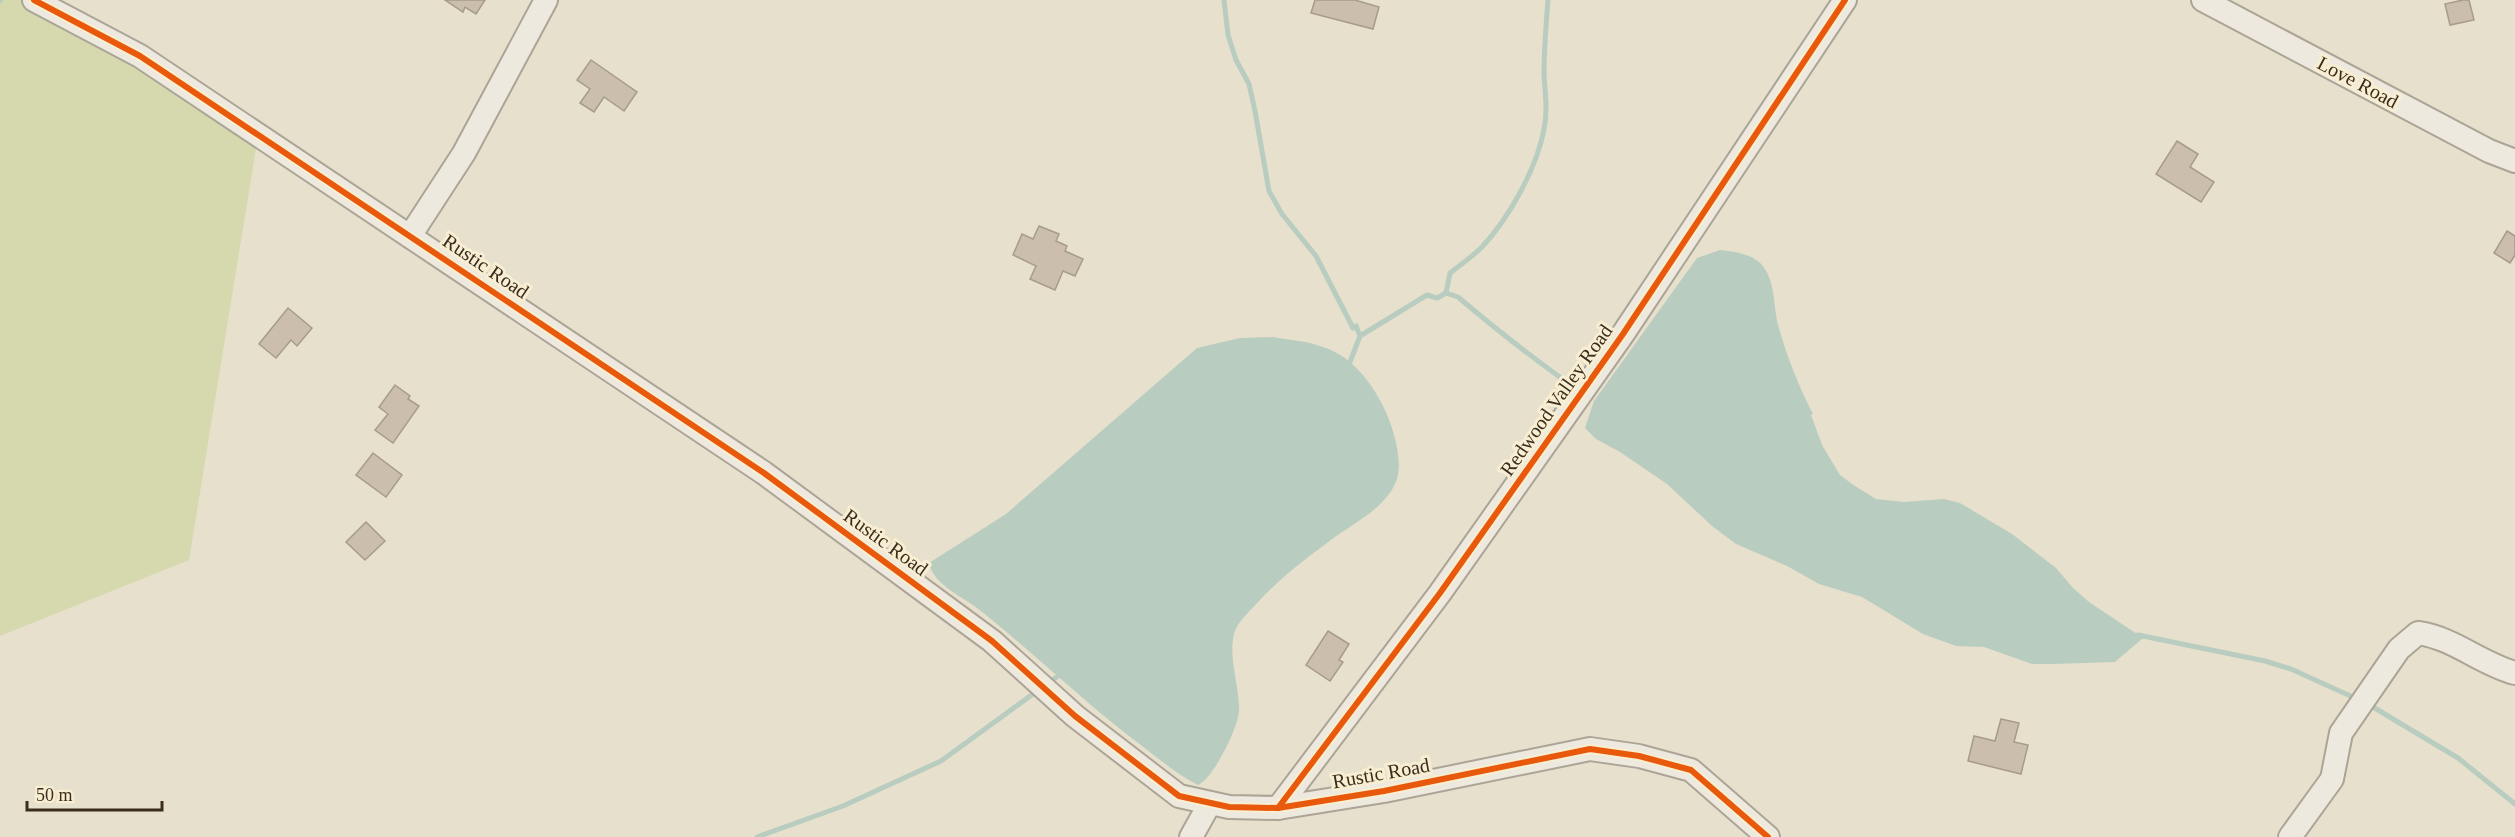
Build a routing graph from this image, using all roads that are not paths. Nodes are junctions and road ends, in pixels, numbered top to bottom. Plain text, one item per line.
1 (34, 0) edge
2 (546, 0) edge
3 (1845, 0) edge
4 (2203, 0) edge
5 (2515, 161) edge
6 (410, 236) junction
7 (2515, 673) edge
8 (1210, 802) junction
9 (1278, 808) junction
10 (1191, 837) edge
11 (1768, 837) edge
12 (2290, 837) edge

1 - 6 street, Rustic Road
2 - 6 street
3 - 9 street, Redwood Valley Road
4 - 5 street, Love Road
6 - 8 street, Rustic Road
7 - 12 street
8 - 9 street, Rustic Road
8 - 10 street
9 - 11 street, Rustic Road

